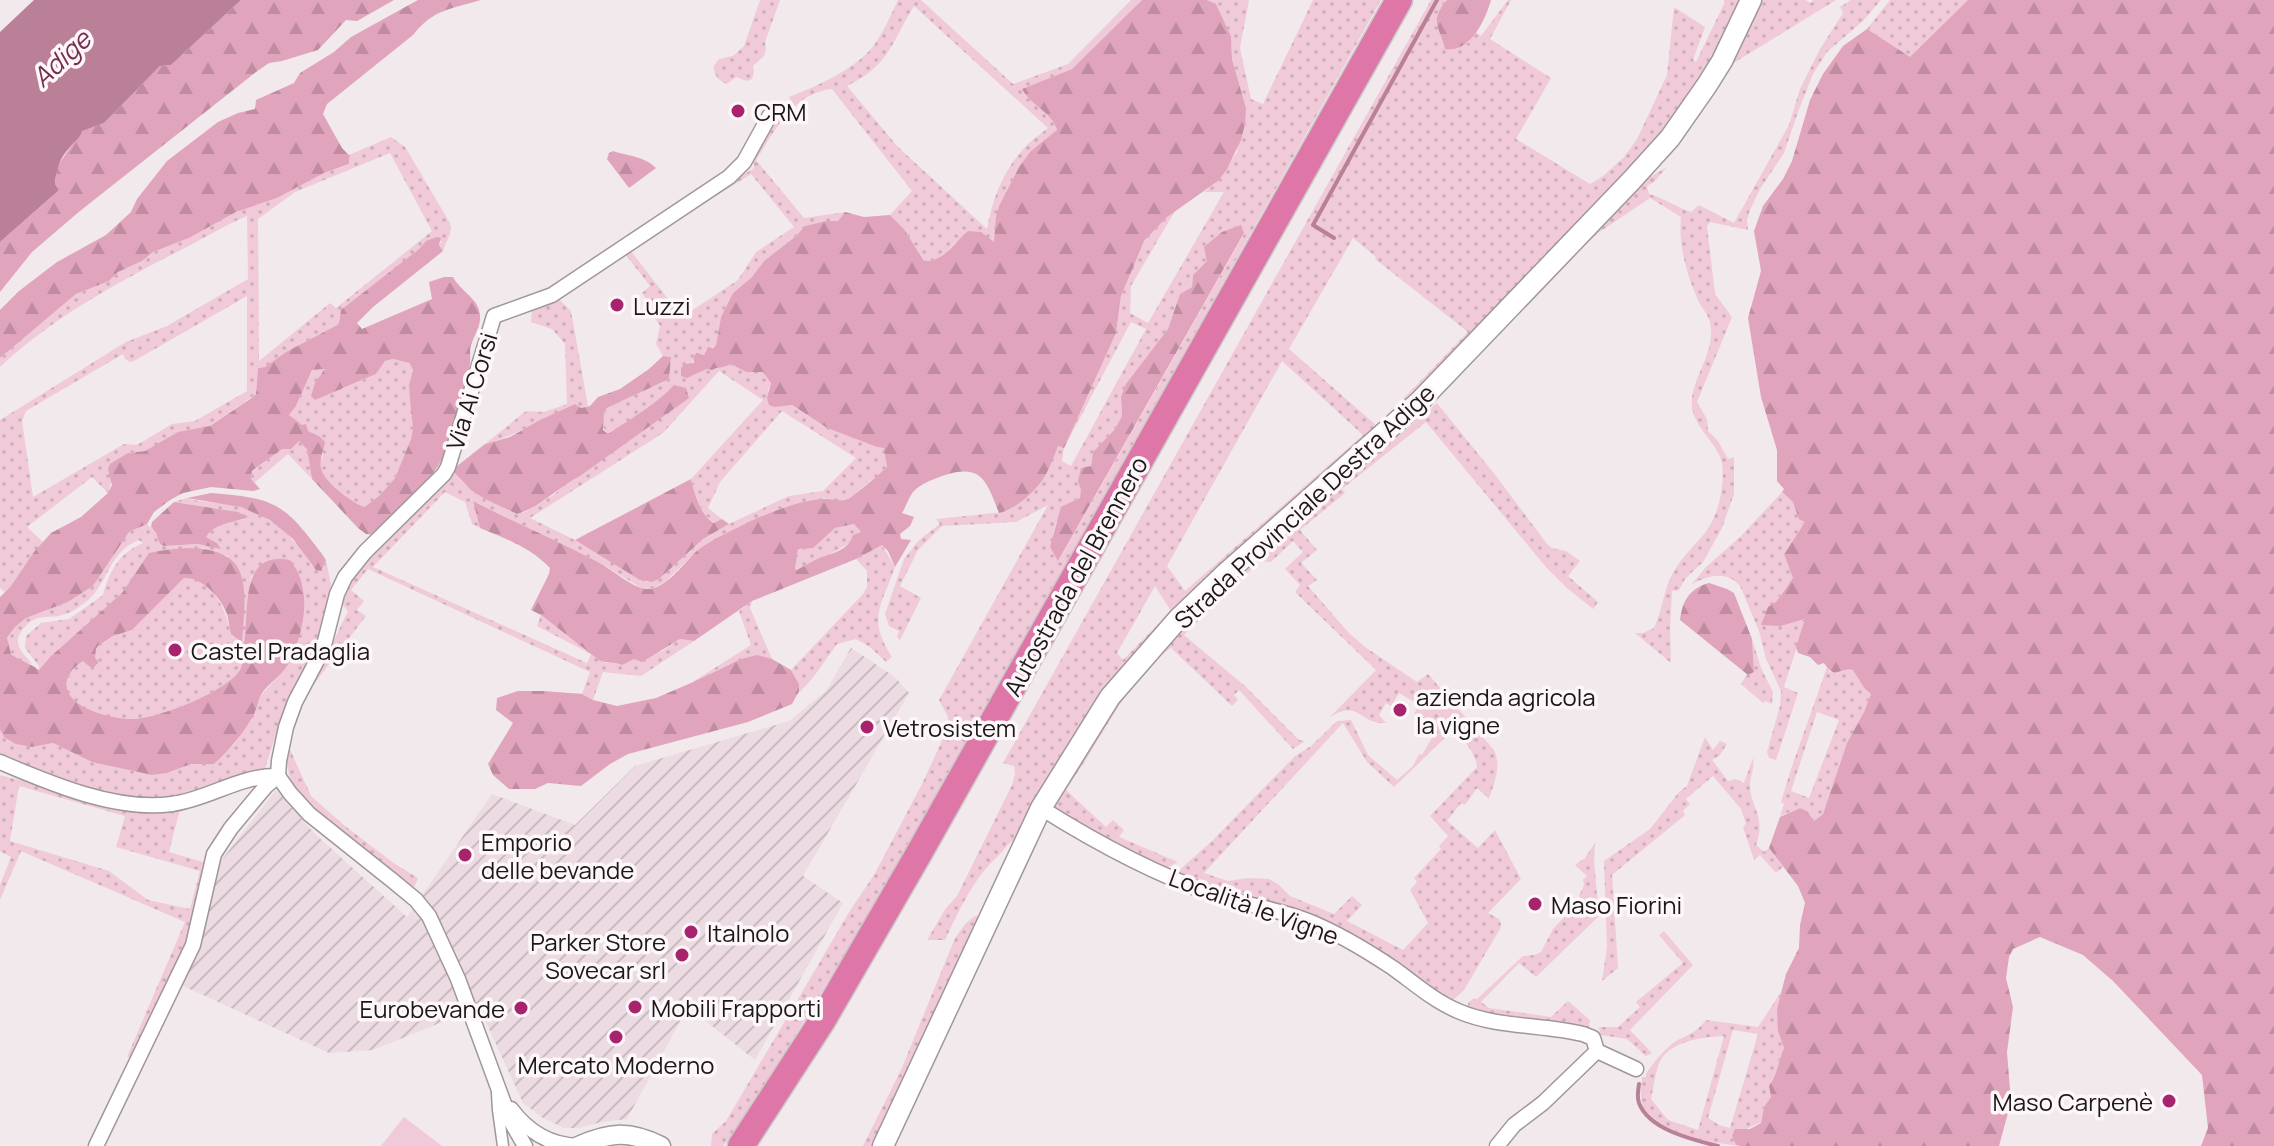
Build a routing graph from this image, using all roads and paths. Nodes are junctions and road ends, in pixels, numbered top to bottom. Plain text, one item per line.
1 (1399, 0) edge
2 (1415, 0) edge
3 (1751, 0) edge
4 (770, 115) dead end
5 (0, 762) edge
6 (278, 768) junction
7 (1041, 808) junction
8 (1597, 1051) junction
9 (1636, 1069) dead end
10 (497, 1087) junction
11 (541, 1140) edge
12 (101, 1144) edge
13 (503, 1146) edge
14 (525, 1146) edge
15 (578, 1146) edge
16 (661, 1146) edge
17 (741, 1146) edge
18 (760, 1146) edge
19 (883, 1146) edge
20 (1497, 1146) edge

1 - 17 highway, Autostrada del Brennero
2 - 18 highway, Autostrada del Brennero
3 - 7 main road, Strada Provinciale Destra Adige
4 - 6 street, Via Ai Corsi
5 - 6 street
6 - 10 street
6 - 12 street
7 - 8 street, Località le Vigne
7 - 19 main road, Strada Provinciale Destra Adige
8 - 9 street, Località le Vigne
8 - 20 street
10 - 11 street
10 - 13 street
10 - 14 street
11 - 15 street
15 - 16 street

